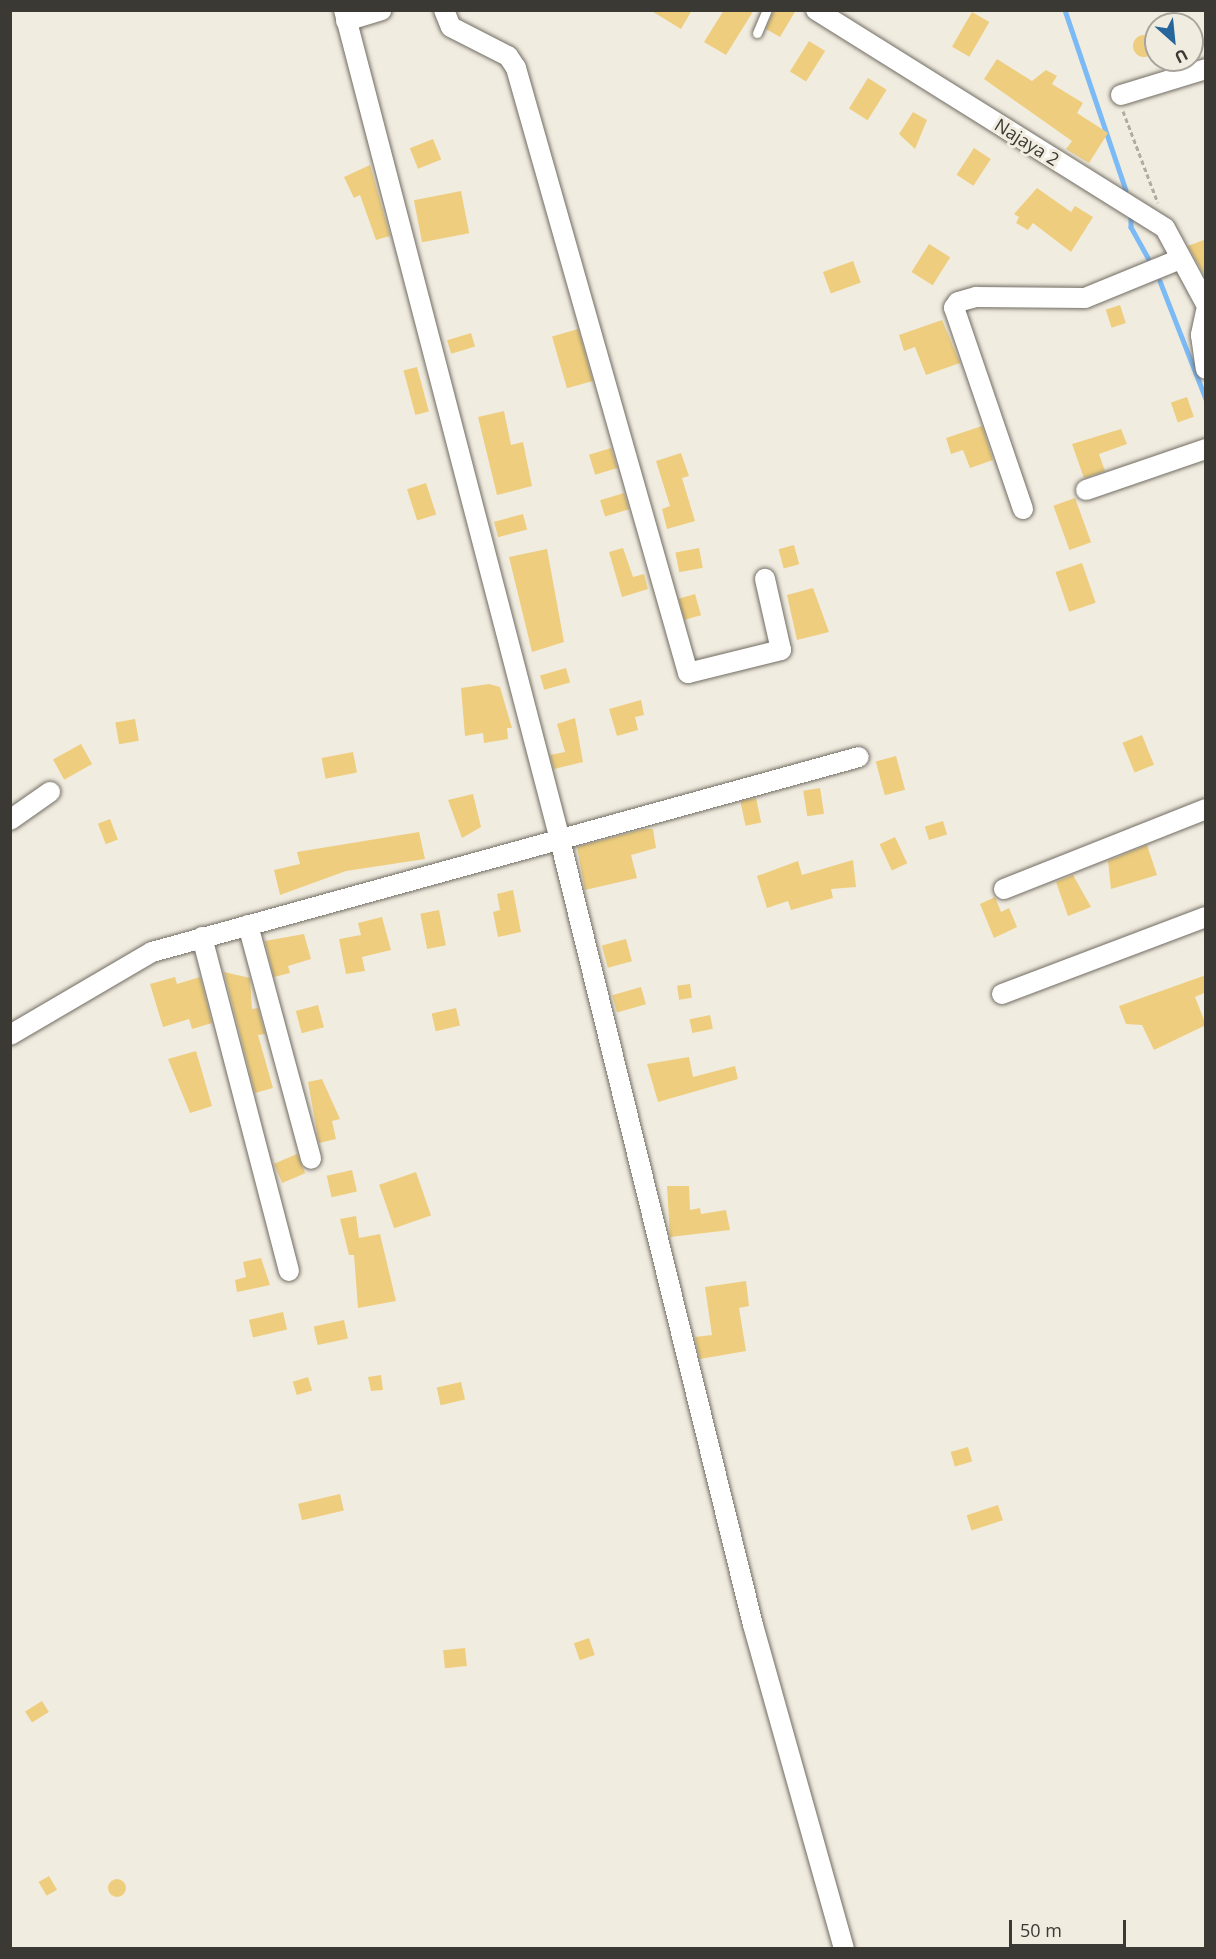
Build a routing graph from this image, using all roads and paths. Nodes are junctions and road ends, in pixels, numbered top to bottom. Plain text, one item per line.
1 (381, 10) edge
2 (444, 10) edge
3 (767, 10) edge
4 (816, 10) edge
5 (345, 16) edge
6 (757, 33) dead end
7 (1206, 69) edge
8 (1121, 95) joint
9 (1165, 228) junction
10 (1180, 259) junction
11 (1206, 304) edge
12 (1206, 311) edge
13 (1206, 369) edge
14 (1206, 448) edge
15 (1086, 490) dead end
16 (1023, 509) dead end
17 (765, 579) dead end
18 (859, 757) dead end
19 (50, 792) dead end
20 (1206, 809) edge
21 (10, 820) edge
22 (560, 840) junction
23 (1005, 889) dead end
24 (1206, 917) edge
25 (248, 925) junction
26 (202, 937) junction
27 (1002, 994) dead end
28 (10, 1035) edge
29 (311, 1159) dead end
30 (289, 1271) dead end
31 (844, 1948) edge

1 - 5 street
2 - 17 street
3 - 6 lane
4 - 9 street, Najaya 2
5 - 22 street
7 - 8 street
8 - 9 path
9 - 10 street
10 - 11 street
10 - 16 street
12 - 13 street
14 - 15 street
18 - 22 street
19 - 21 street
20 - 23 street
22 - 25 street
22 - 31 street
24 - 27 street
25 - 26 street
25 - 29 street
26 - 28 street
26 - 30 street

